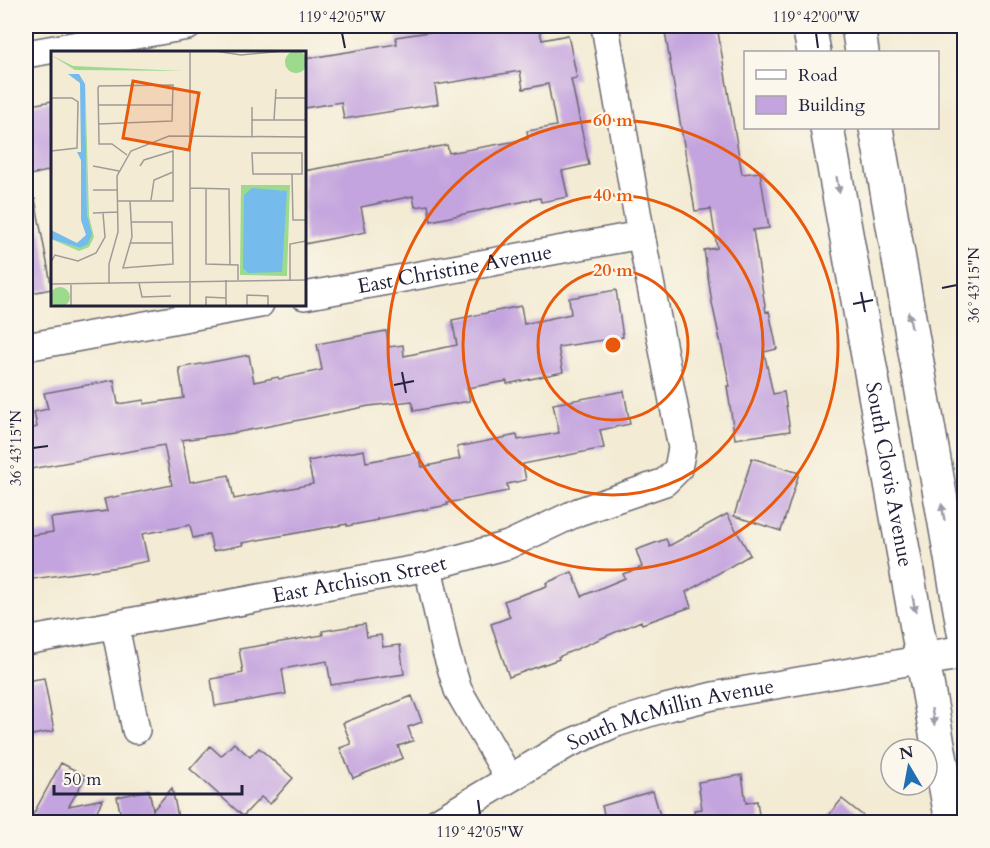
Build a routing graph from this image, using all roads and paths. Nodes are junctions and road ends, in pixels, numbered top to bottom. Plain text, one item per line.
1 (188, 26) edge
2 (605, 26) edge
3 (809, 26) edge
4 (858, 26) edge
5 (813, 51) edge
6 (862, 51) edge
7 (26, 54) edge
8 (827, 129) edge
9 (876, 129) edge
10 (641, 235) junction
11 (306, 296) edge
12 (249, 306) edge
13 (26, 347) edge
14 (428, 567) junction
15 (115, 626) junction
16 (964, 632) edge
17 (26, 641) edge
18 (964, 652) edge
19 (924, 659) junction
20 (136, 730) dead end
21 (509, 778) junction
22 (437, 822) edge
23 (952, 822) edge

1 - 7 street
2 - 10 street
3 - 5 main road
4 - 6 main road
8 -> 19 main road, South Clovis Avenue
16 -> 9 main road
10 - 11 street, East Christine Avenue
10 - 14 street, East Atchison Street
12 - 13 street
14 - 15 street, East Atchison Street
14 - 21 street
15 - 17 street, East Atchison Street
15 - 20 street
18 - 19 main road
19 - 21 street, South McMillin Avenue
19 -> 23 main road, South Clovis Avenue
21 - 22 street, South McMillin Avenue

